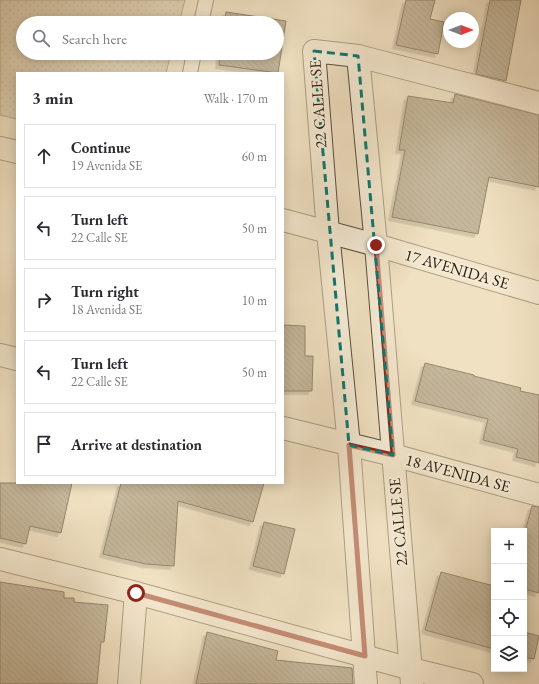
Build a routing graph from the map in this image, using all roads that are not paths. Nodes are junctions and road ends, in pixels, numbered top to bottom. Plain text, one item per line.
1 (206, 0) edge
2 (203, 16) edge
3 (358, 56) junction
4 (193, 60) edge
5 (190, 72) edge
6 (539, 103) edge
7 (0, 148) edge
8 (16, 152) edge
9 (284, 220) edge
10 (328, 232) junction
11 (376, 245) junction
12 (539, 293) edge
13 (0, 355) edge
14 (16, 359) edge
15 (284, 428) edge
16 (349, 445) junction
17 (393, 455) junction
18 (539, 495) edge
19 (0, 559) edge
20 (136, 593) junction
21 (365, 656) junction
22 (412, 677) edge
23 (129, 684) edge
24 (366, 684) edge
25 (472, 684) edge

1 - 2 lane
3 - 6 street
3 - 10 street, 22 CALLE SE
3 - 11 street, 22 CALLE SE
4 - 5 lane
7 - 8 street
9 - 10 street, 17 AVENIDA SE
10 - 11 street, 17 AVENIDA SE
10 - 16 street, 22 CALLE SE
11 - 12 street, 17 AVENIDA SE
11 - 17 street, 22 CALLE SE
13 - 14 street
15 - 16 street, 18 AVENIDA SE
16 - 17 street, 18 AVENIDA SE
16 - 21 street, 22 CALLE SE
17 - 18 street, 18 AVENIDA SE
17 - 22 street, 22 CALLE SE
19 - 20 street
20 - 21 street
20 - 23 street
21 - 22 street
21 - 24 street, 22 CALLE SE
22 - 25 street

